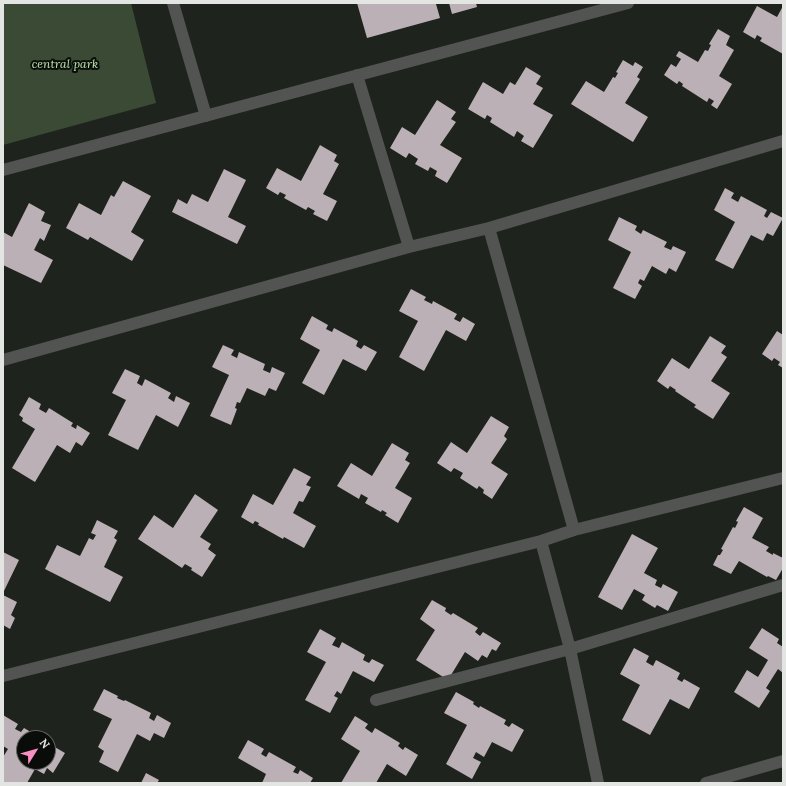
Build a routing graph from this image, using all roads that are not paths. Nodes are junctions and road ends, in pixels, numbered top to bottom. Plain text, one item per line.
1 (173, 3) edge
2 (628, 3) edge
3 (357, 75) junction
4 (206, 116) junction
5 (783, 141) edge
6 (3, 170) edge
7 (489, 228) junction
8 (409, 247) junction
9 (3, 360) edge
10 (782, 482) edge
11 (574, 530) junction
12 (541, 541) junction
13 (783, 585) edge
14 (570, 650) junction
15 (3, 676) edge
16 (376, 700) dead end
17 (783, 761) edge
18 (598, 783) edge
19 (706, 783) edge

1 - 4 street
2 - 3 street
3 - 4 street
3 - 8 street
4 - 6 street
5 - 7 street
7 - 8 street
7 - 11 street
8 - 9 street
10 - 11 street
11 - 12 street
12 - 14 street
12 - 15 street
13 - 14 street
14 - 16 street
14 - 18 street
17 - 19 street

